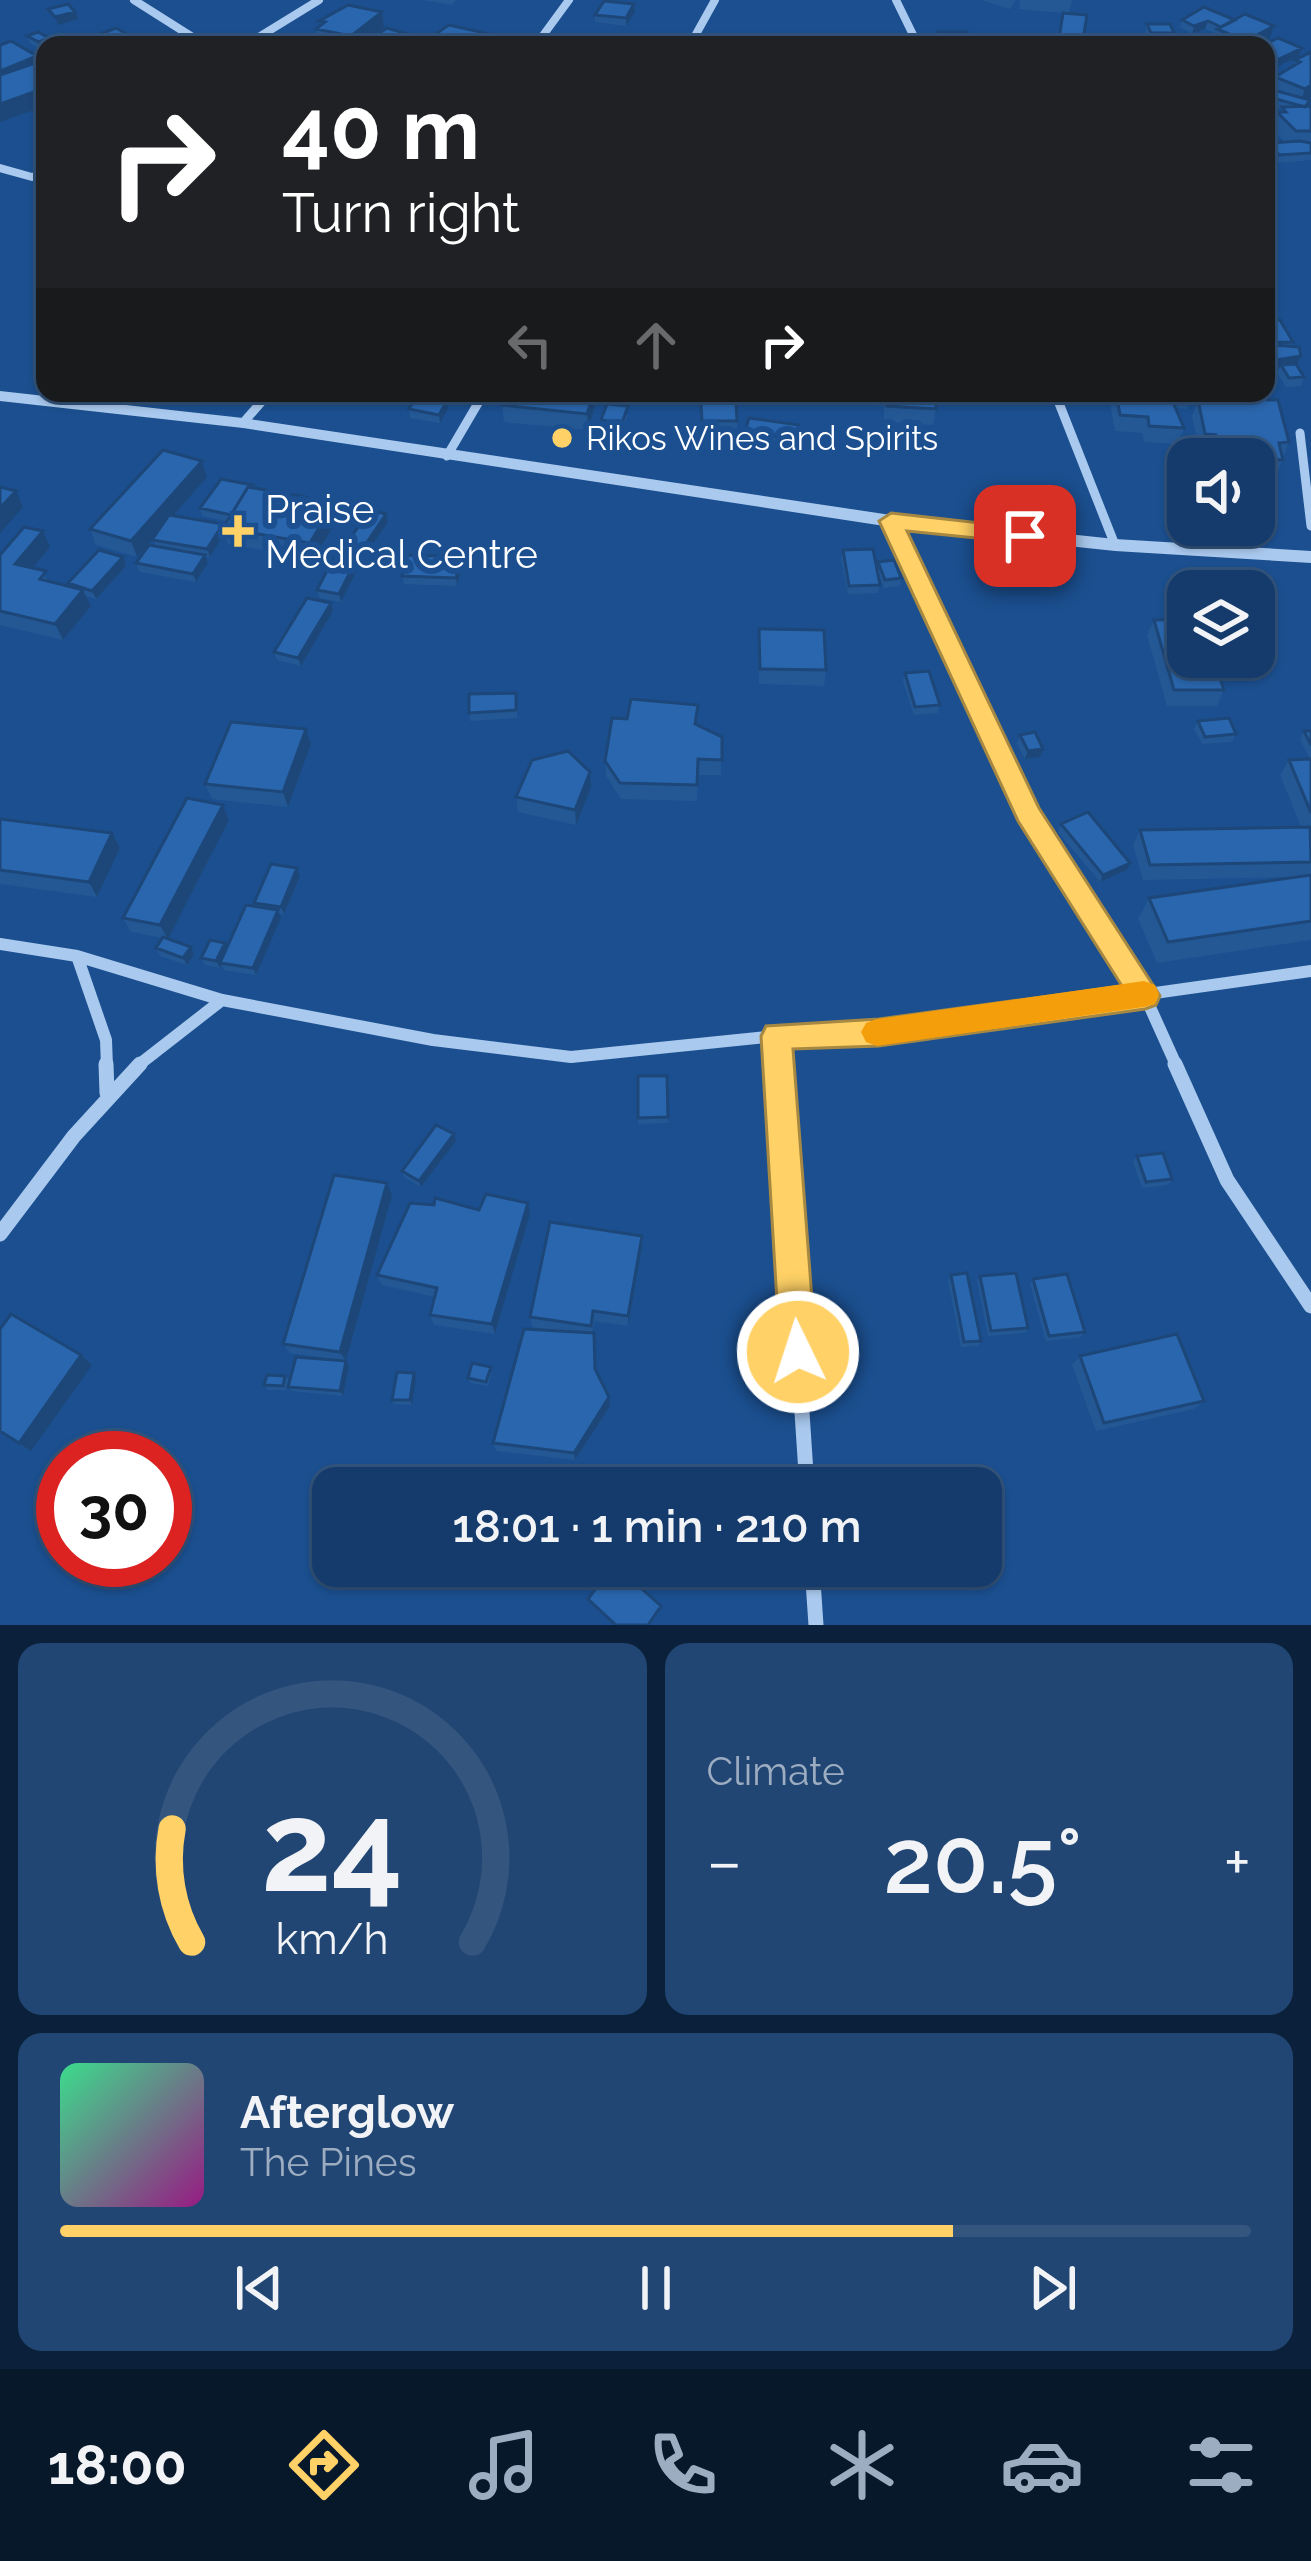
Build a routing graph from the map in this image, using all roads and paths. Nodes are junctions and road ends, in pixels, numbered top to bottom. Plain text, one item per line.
1 (134, 0) edge
2 (319, 0) edge
3 (569, 0) edge
4 (715, 0) edge
5 (896, 0) edge
6 (191, 36) edge
7 (261, 36) edge
8 (543, 36) edge
9 (695, 36) edge
10 (914, 36) edge
11 (0, 168) edge
12 (36, 176) edge
13 (0, 396) edge
14 (36, 400) edge
15 (54, 402) edge
16 (261, 402) edge
17 (479, 402) edge
18 (1058, 402) edge
19 (243, 423) junction
20 (1300, 434) dead end
21 (447, 456) junction
22 (891, 521) junction
23 (1311, 526) edge
24 (1115, 545) junction
25 (1311, 557) edge
26 (0, 944) edge
27 (77, 956) junction
28 (1311, 971) edge
29 (1145, 996) junction
30 (222, 1000) junction
31 (777, 1036) junction
32 (106, 1093) junction
33 (0, 1234) edge
34 (1311, 1306) edge
35 (806, 1467) edge
36 (813, 1587) edge
37 (816, 1625) edge

1 - 6 street
2 - 7 street
3 - 8 street
4 - 9 street
5 - 10 street
11 - 12 street
13 - 14 street
15 - 19 street
16 - 19 street
17 - 21 street
18 - 24 street
19 - 21 street
20 - 23 street
21 - 22 street
22 - 24 street
22 - 29 street
24 - 25 street
26 - 27 street
27 - 30 street
27 - 32 street
28 - 29 street
29 - 31 street
29 - 34 street
30 - 31 street
30 - 32 street
31 - 35 street
32 - 33 street
36 - 37 street

